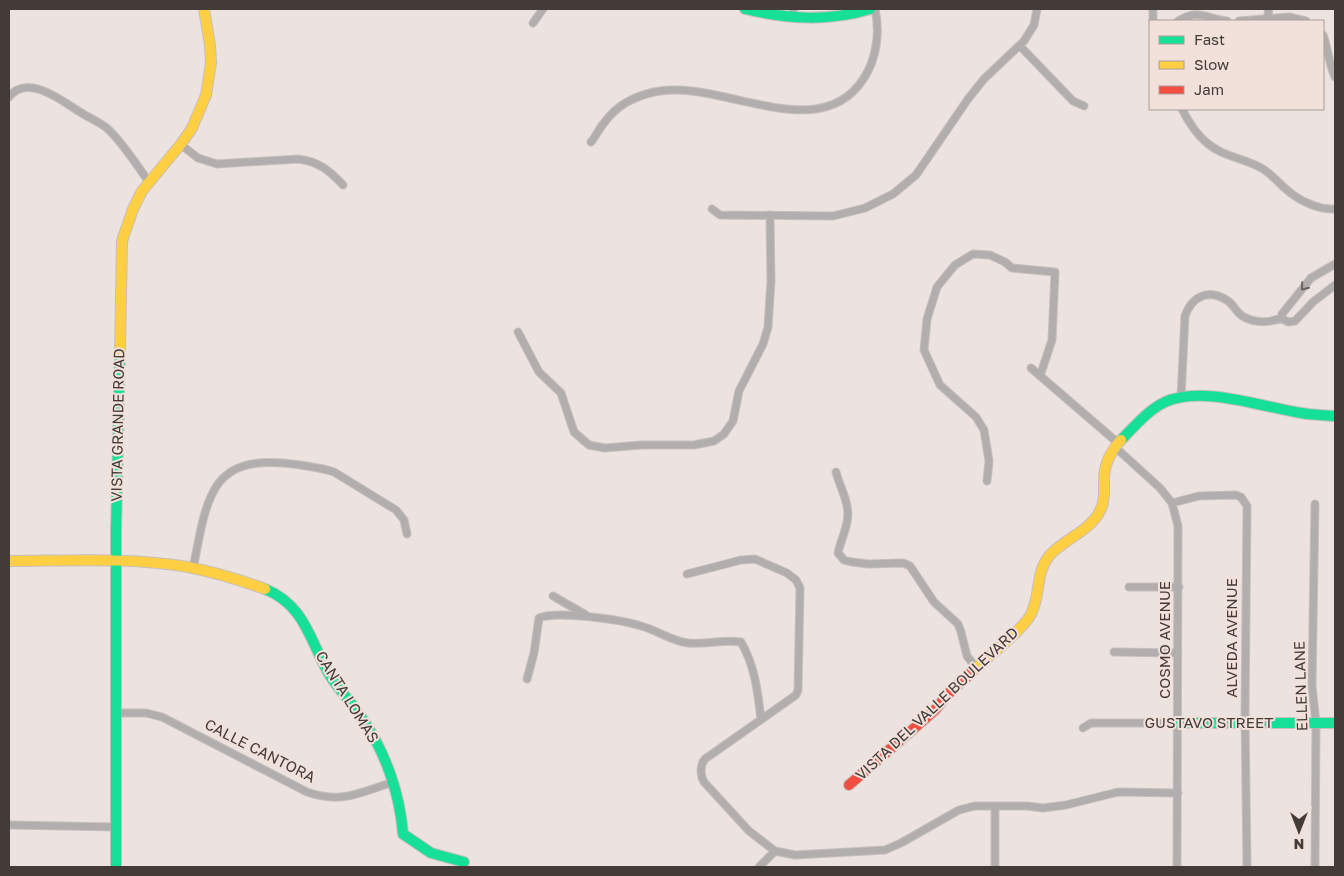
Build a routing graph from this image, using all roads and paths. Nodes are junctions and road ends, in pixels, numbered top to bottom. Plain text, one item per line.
1 (204, 9) edge
2 (543, 9) edge
3 (745, 9) edge
4 (870, 9) edge
5 (875, 9) edge
6 (1037, 9) edge
7 (1268, 9) edge
8 (793, 12) edge
9 (1267, 18) junction
10 (1180, 20) edge
11 (1218, 20) edge
12 (1248, 20) edge
13 (1302, 20) edge
14 (533, 22) dead end
15 (1324, 38) edge
16 (1020, 46) junction
17 (1335, 77) edge
18 (9, 97) edge
19 (1084, 106) dead end
20 (1182, 110) edge
21 (591, 142) dead end
22 (180, 144) junction
23 (149, 182) junction
24 (343, 185) dead end
25 (712, 208) dead end
26 (1335, 209) edge
27 (770, 216) junction
28 (1335, 264) edge
29 (1335, 285) edge
30 (1281, 318) junction
31 (518, 332) dead end
32 (1031, 368) dead end
33 (1040, 376) junction
34 (1181, 397) junction
35 (1335, 416) edge
36 (1116, 445) junction
37 (836, 472) dead end
38 (987, 481) dead end
39 (1172, 503) junction
40 (1315, 504) dead end
41 (407, 534) dead end
42 (9, 561) edge
43 (116, 561) junction
44 (193, 568) junction
45 (687, 574) dead end
46 (1129, 587) dead end
47 (1179, 587) junction
48 (553, 596) dead end
49 (590, 618) junction
50 (1114, 652) dead end
51 (1178, 652) junction
52 (977, 669) junction
53 (528, 679) dead end
54 (117, 713) junction
55 (761, 720) junction
56 (1246, 723) junction
57 (1316, 723) junction
58 (1335, 723) edge
59 (1179, 724) junction
60 (1083, 728) dead end
61 (392, 783) junction
62 (849, 785) dead end
63 (1178, 792) junction
64 (995, 806) junction
65 (9, 825) edge
66 (117, 827) junction
67 (775, 851) junction
68 (464, 862) dead end
69 (116, 867) edge
70 (759, 867) edge
71 (995, 867) edge
72 (1177, 867) edge
73 (1247, 867) edge
74 (1315, 867) edge

1 - 22 street, VISTA GRANDE ROAD
2 - 14 street
3 - 8 street
4 - 8 street
5 - 21 street
6 - 16 street
7 - 9 street
9 - 12 street
9 - 13 street
10 - 11 street
15 - 17 street
16 - 19 street
16 - 27 street
18 - 23 street
20 - 26 street
22 - 23 street, VISTA GRANDE ROAD
22 - 24 street
23 - 43 street, VISTA GRANDE ROAD
25 - 27 street
27 - 31 street
28 -> 30 street
29 - 30 street
30 - 34 street
32 - 33 street
33 - 36 street
33 - 38 street
34 - 35 street, VISTA DEL VALLE BOULEVARD
34 - 36 street, VISTA DEL VALLE BOULEVARD
36 - 39 street
36 - 52 street, VISTA DEL VALLE BOULEVARD
37 - 52 street
39 - 47 street, COSMO AVENUE
39 - 56 street, ALVEDA AVENUE
40 - 57 street, ELLEN LANE
41 - 44 street
42 - 43 street, CANTA LOMAS
43 - 44 street, CANTA LOMAS
43 - 54 street, VISTA GRANDE ROAD
44 - 61 street, CANTA LOMAS
45 - 55 street
46 - 47 street
47 - 51 street, COSMO AVENUE
48 - 49 street
49 - 53 street
49 - 55 street
50 - 51 street
51 - 59 street, COSMO AVENUE
52 - 62 street, VISTA DEL VALLE BOULEVARD
54 - 61 street, CALLE CANTORA
54 - 66 street, VISTA GRANDE ROAD
55 - 67 street
56 - 57 street, GUSTAVO STREET
56 - 59 street, GUSTAVO STREET
56 - 73 street, ALVEDA AVENUE
57 - 58 street, GUSTAVO STREET
57 - 74 street, ELLEN LANE
59 - 60 street, GUSTAVO STREET
59 - 63 street, COSMO AVENUE
61 - 68 street, CANTA LOMAS
63 - 64 street
63 - 72 street, COSMO AVENUE
64 - 67 street
64 - 71 street
65 - 66 street
66 - 69 street, VISTA GRANDE ROAD
67 - 70 street

